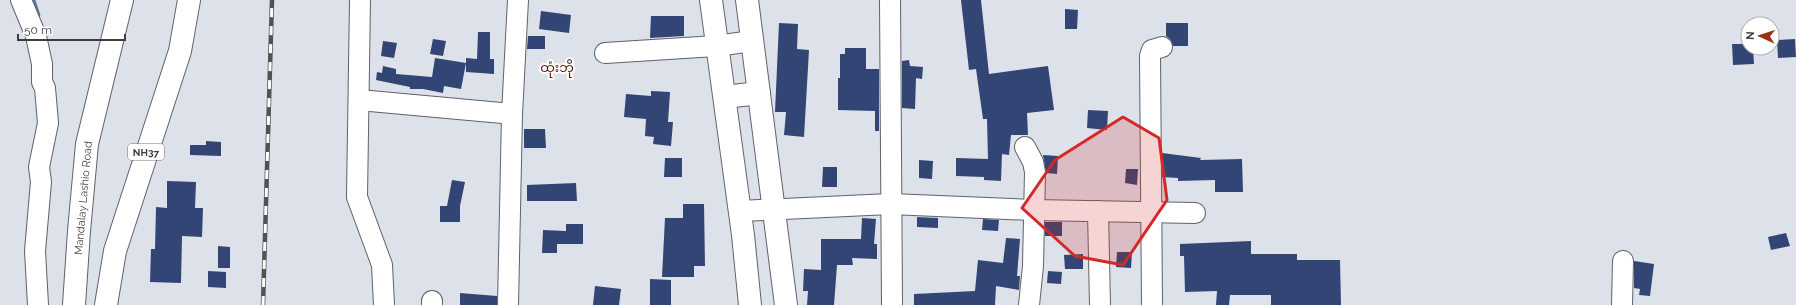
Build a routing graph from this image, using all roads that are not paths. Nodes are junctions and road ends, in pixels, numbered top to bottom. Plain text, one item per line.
1 (20, 0) edge
2 (122, 0) edge
3 (189, 0) edge
4 (360, 0) edge
5 (518, 0) edge
6 (710, 0) edge
7 (747, 0) edge
8 (890, 0) edge
9 (752, 41) junction
10 (716, 46) junction
11 (1162, 47) dead end
12 (605, 53) dead end
13 (759, 93) junction
14 (724, 97) junction
15 (359, 100) junction
16 (512, 114) junction
17 (1025, 147) dead end
18 (890, 204) junction
19 (774, 208) junction
20 (1033, 210) junction
21 (740, 211) junction
22 (1098, 211) junction
23 (1151, 212) junction
24 (1195, 213) dead end
25 (1623, 261) dead end
26 (38, 305) edge
27 (74, 305) edge
28 (106, 305) edge
29 (384, 305) edge
30 (508, 305) edge
31 (750, 305) edge
32 (786, 305) edge
33 (892, 305) edge
34 (1029, 305) edge
35 (1100, 305) edge
36 (1137, 305) edge
37 (1152, 305) edge
38 (1622, 305) edge

1 - 26 street
2 - 27 main road, Mandalay Lashio Road
3 - 28 main road, NH37
4 - 15 street
5 - 16 street
6 - 10 main road
7 - 9 main road
8 - 18 street
9 - 10 street
9 - 13 main road
10 - 12 street
10 - 14 main road
11 - 23 street
13 - 14 main road
13 - 19 main road
14 - 21 main road
15 - 16 street
15 - 29 street
16 - 30 street
17 - 20 street
18 - 19 street
18 - 20 street
18 - 33 street
19 - 21 street
19 - 32 main road
20 - 22 street
20 - 34 street
21 - 31 main road
22 - 23 street
22 - 35 street
23 - 24 street
23 - 37 street
25 - 38 street
36 - 37 street

